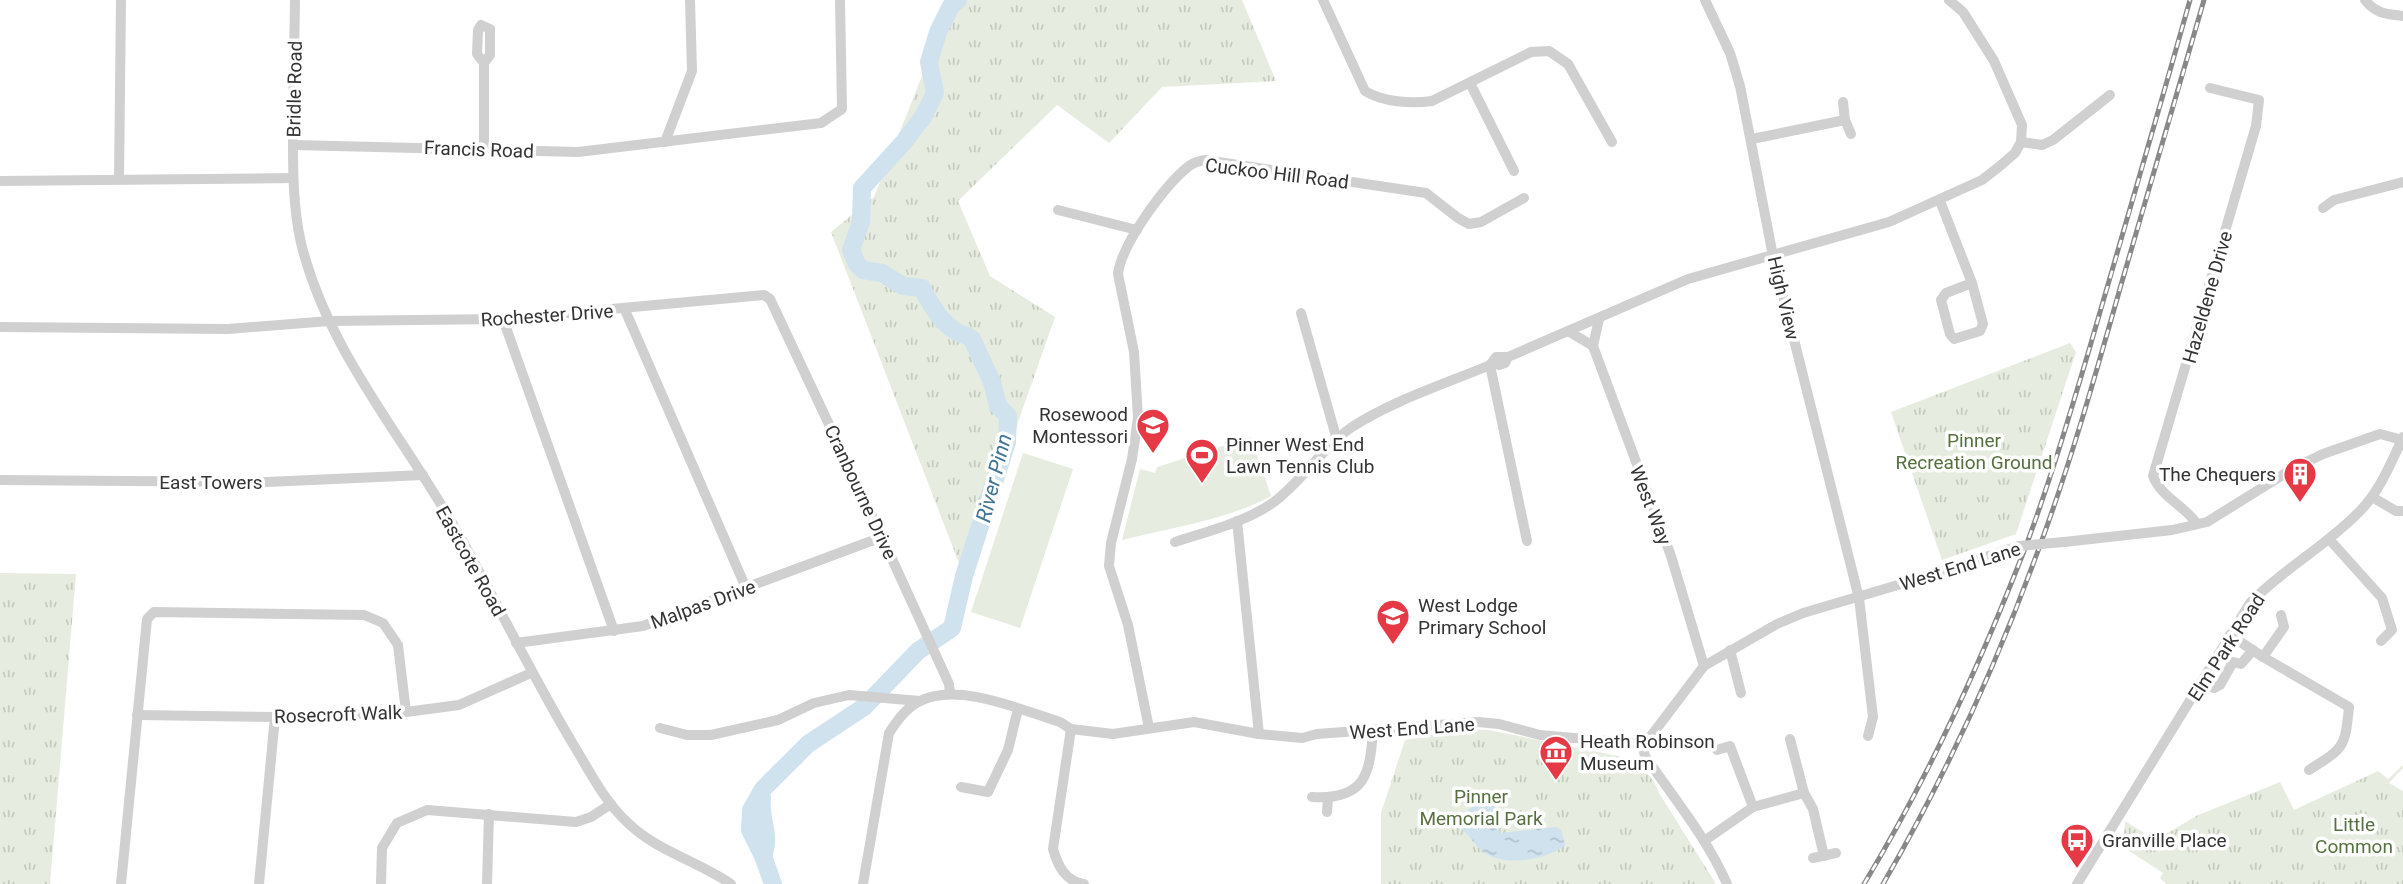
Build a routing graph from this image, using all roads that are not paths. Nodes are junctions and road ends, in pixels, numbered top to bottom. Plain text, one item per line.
1 (121, 0) edge
2 (295, 0) edge
3 (690, 0) edge
4 (840, 0) edge
5 (1323, 0) edge
6 (1705, 0) edge
7 (1949, 0) edge
8 (2365, 0) edge
9 (2403, 16) edge
10 (484, 63) dead end
11 (1470, 83) junction
12 (2210, 88) dead end
13 (2110, 95) dead end
14 (1843, 102) dead end
15 (1845, 120) junction
16 (1851, 134) dead end
17 (1752, 139) junction
18 (665, 142) junction
19 (1612, 142) dead end
20 (2021, 142) junction
21 (293, 145) junction
22 (484, 149) junction
23 (1514, 171) dead end
24 (293, 178) junction
25 (118, 179) junction
26 (0, 181) edge
27 (2403, 181) edge
28 (1524, 198) dead end
29 (1940, 201) junction
30 (2323, 208) dead end
31 (1058, 210) dead end
32 (1137, 230) junction
33 (1773, 256) junction
34 (1972, 283) junction
35 (764, 295) joint
36 (625, 310) junction
37 (1301, 313) dead end
38 (503, 319) junction
39 (1599, 319) junction
40 (330, 321) junction
41 (0, 327) edge
42 (1568, 331) junction
43 (1593, 346) junction
44 (1492, 364) junction
45 (2402, 438) edge
46 (1337, 440) junction
47 (423, 475) junction
48 (0, 480) edge
49 (2372, 497) junction
50 (2403, 511) edge
51 (1237, 521) junction
52 (2197, 524) junction
53 (882, 537) junction
54 (2329, 539) junction
55 (1527, 541) dead end
56 (1175, 542) dead end
57 (746, 588) junction
58 (1859, 598) junction
59 (2281, 615) dead end
60 (614, 631) junction
61 (2230, 635) junction
62 (2381, 641) dead end
63 (516, 643) junction
64 (1730, 650) junction
65 (2253, 650) junction
66 (2263, 657) junction
67 (1704, 666) junction
68 (531, 673) junction
69 (2202, 682) junction
70 (950, 693) junction
71 (1741, 694) dead end
72 (920, 701) junction
73 (1018, 709) junction
74 (406, 712) junction
75 (137, 715) junction
76 (275, 717) junction
77 (660, 728) dead end
78 (1071, 729) junction
79 (1149, 729) junction
80 (1373, 730) junction
81 (1259, 734) junction
82 (1868, 736) dead end
83 (1790, 739) dead end
84 (1642, 744) junction
85 (1717, 750) dead end
86 (2309, 770) dead end
87 (961, 787) dead end
88 (1804, 793) junction
89 (1312, 797) dead end
90 (1328, 798) junction
91 (611, 804) junction
92 (1753, 807) junction
93 (1327, 812) dead end
94 (489, 814) junction
95 (1704, 841) junction
96 (1836, 853) dead end
97 (1824, 856) junction
98 (1813, 858) dead end
99 (718, 880) edge
100 (121, 884) edge
101 (259, 884) edge
102 (381, 884) edge
103 (487, 884) edge
104 (731, 884) edge
105 (863, 884) edge
106 (1084, 884) edge
107 (1727, 884) edge
108 (2077, 884) edge

1 - 25 street
2 - 21 street, Bridle Road
3 - 18 street
4 - 18 street, Francis Road
5 - 11 street
6 - 17 street, High View
7 - 20 street
8 - 9 street
10 - 22 street
11 - 19 street
11 - 23 street
12 - 52 street, Hazeldene Drive
13 - 20 street
14 - 15 street
15 - 16 street
15 - 17 street
17 - 33 street, High View
18 - 22 street, Francis Road
20 - 29 street
21 - 22 street, Francis Road
21 - 24 street, Bridle Road
24 - 25 street
24 - 40 street, Eastcote Road
25 - 26 street
27 - 30 street
28 - 32 street, Cuckoo Hill Road
29 - 33 street
29 - 34 street
31 - 32 street
32 - 79 street, Cuckoo Hill Road
33 - 39 street
33 - 58 street, High View
34 - 34 street
35 - 36 street, Rochester Drive
35 - 53 street, Cranbourne Drive
36 - 38 street, Rochester Drive
36 - 57 street
37 - 46 street
38 - 40 street, Rochester Drive
38 - 60 street
39 - 42 street
39 - 43 street
40 - 41 street, Rochester Drive
40 - 47 street, Eastcote Road
42 - 43 street
42 - 44 street
43 - 67 street, West Way
44 - 46 street
44 - 55 street
45 - 49 street, Elm Park Road
45 - 52 street, West End Lane
46 - 51 street
47 - 48 street, East Towers
47 - 63 street, Eastcote Road
49 - 50 street
49 - 54 street, Elm Park Road
51 - 56 street
51 - 81 street
52 - 58 street, West End Lane, bridge
53 - 57 street, Malpas Drive
53 - 70 street, Cranbourne Drive
54 - 61 street, Elm Park Road
54 - 62 street
57 - 60 street, Malpas Drive
58 - 64 street, West End Lane
58 - 82 street, High View
59 - 66 street
60 - 63 street, Malpas Drive
61 - 65 street
61 - 69 street, Elm Park Road
63 - 68 street, Eastcote Road
64 - 67 street, West End Lane
64 - 71 street
65 - 66 street
65 - 69 street
66 - 86 street
67 - 84 street, West End Lane
68 - 74 street, Rosecroft Walk
68 - 91 street, Eastcote Road
69 - 108 street, Elm Park Road
70 - 72 street, West End Lane
70 - 73 street, West End Lane
72 - 77 street
72 - 105 street, West End Lane
73 - 78 street, West End Lane
73 - 87 street
74 - 75 street
74 - 76 street, Rosecroft Walk
75 - 76 street, Rosecroft Walk
75 - 100 street
76 - 101 street
78 - 79 street, West End Lane
78 - 106 street
79 - 81 street, West End Lane
80 - 81 street, West End Lane
80 - 84 street, West End Lane
80 - 90 street
83 - 88 street
84 - 95 street
85 - 92 street
88 - 92 street
88 - 97 street
89 - 90 street
90 - 93 street
91 - 94 street
91 - 99 street, Eastcote Road
92 - 95 street
94 - 102 street
94 - 103 street
95 - 107 street
96 - 97 street
97 - 98 street
99 - 104 street, Eastcote Road

